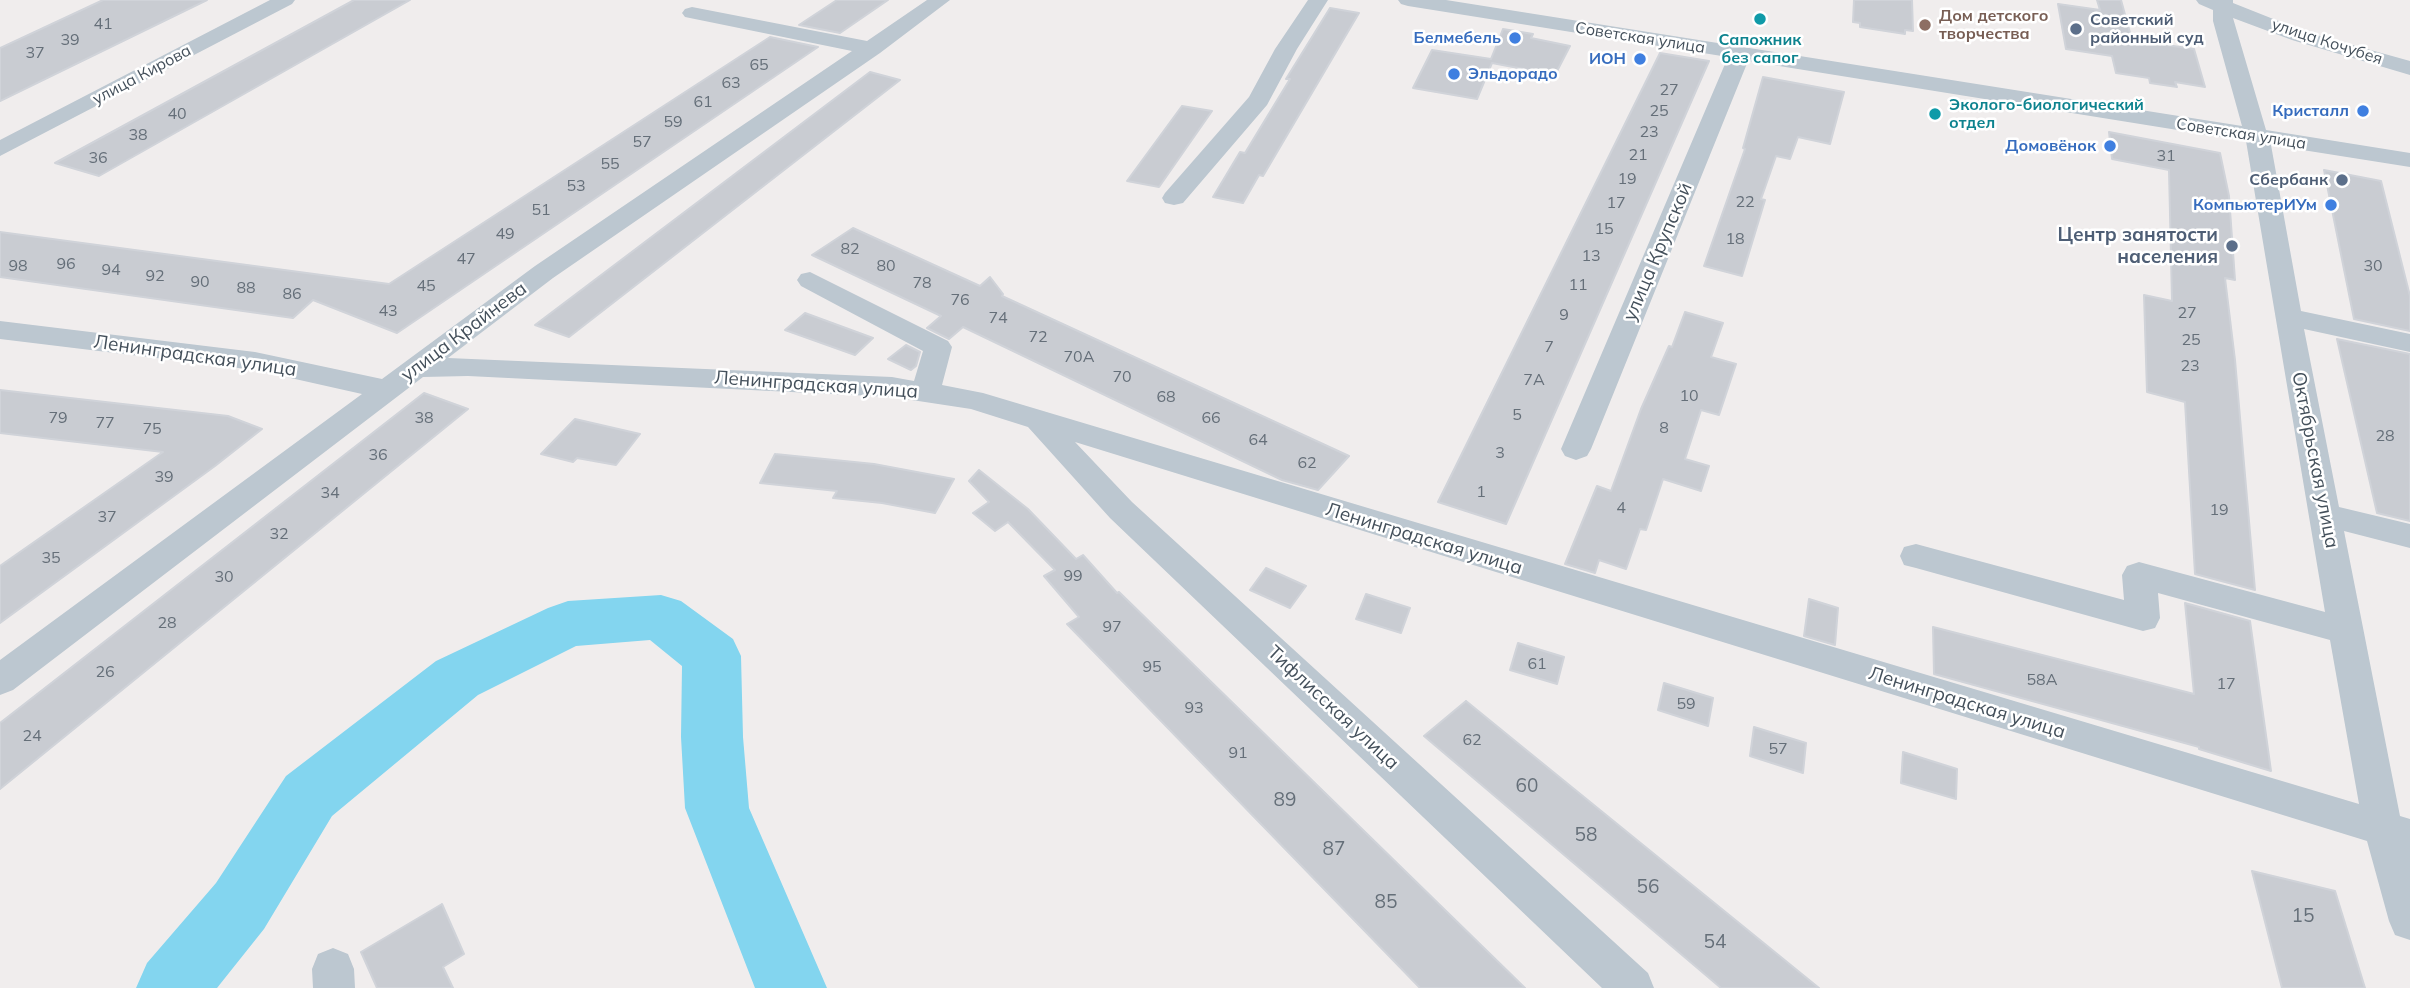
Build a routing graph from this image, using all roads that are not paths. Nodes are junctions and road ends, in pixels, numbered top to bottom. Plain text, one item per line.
1 (285, 0) edge
2 (940, 0) edge
3 (1318, 0) edge
4 (1408, 0) edge
5 (1475, 0) edge
6 (2216, 2) edge
7 (692, 13) dead end
8 (872, 48) junction
9 (1740, 54) junction
10 (2410, 68) edge
11 (2256, 132) junction
12 (0, 149) edge
13 (2410, 149) edge
14 (2410, 160) edge
15 (1174, 198) dead end
16 (810, 281) dead end
17 (2288, 317) junction
18 (0, 330) edge
19 (2410, 343) edge
20 (417, 368) junction
21 (378, 387) junction
22 (926, 393) junction
23 (1039, 422) junction
24 (1576, 449) dead end
25 (2325, 515) junction
26 (2410, 536) edge
27 (1916, 556) dead end
28 (2346, 631) junction
29 (0, 680) edge
30 (2397, 834) edge
31 (2410, 921) edge
32 (1633, 988) edge

1 - 12 street, улица Кирова
2 - 8 street, улица Крайнева
3 - 15 street
4 - 9 street, Советская улица
5 - 11 street, Советская улица
6 - 10 street, улица Кочубея
6 - 11 street, Октябрьская улица
7 - 8 street
8 - 20 street, улица Крайнева
9 - 11 street, Советская улица
9 - 24 street, улица Крупской
11 - 13 street, Советская улица
11 - 14 street, Советская улица
11 - 17 street, Октябрьская улица
16 - 22 street
17 - 19 street
17 - 25 street, Октябрьская улица
18 - 21 street, Ленинградская улица
20 - 21 street, улица Крайнева
20 - 22 street, Ленинградская улица
21 - 29 street, улица Крайнева
22 - 23 street, Ленинградская улица
23 - 30 street, Ленинградская улица
23 - 32 street, Тифлисская улица
25 - 26 street
25 - 28 street, Октябрьская улица
27 - 28 street
28 - 30 street, Октябрьская улица
30 - 31 street, Октябрьская улица

